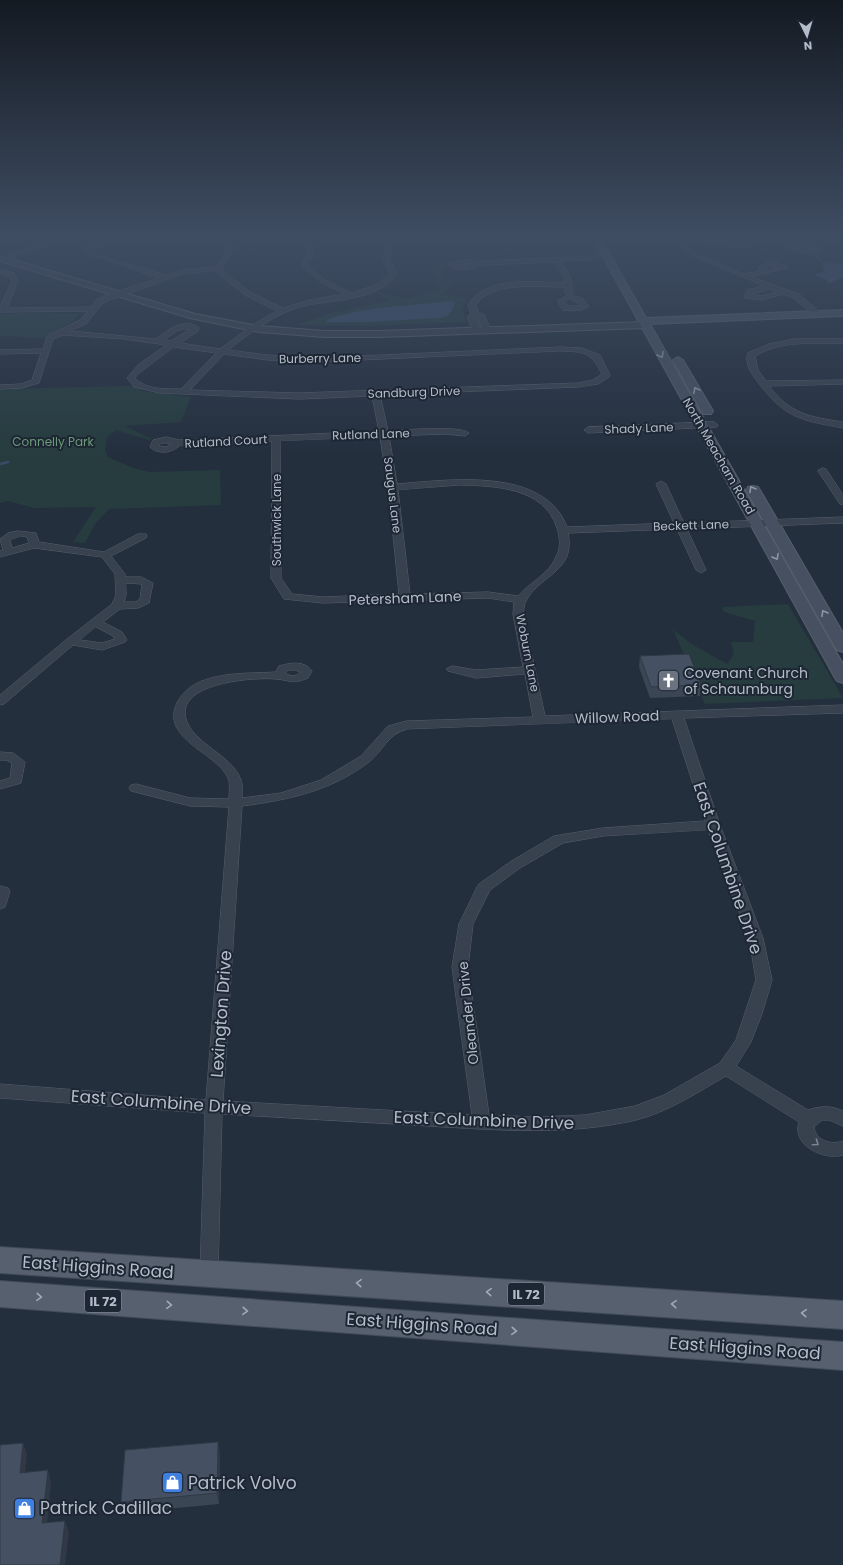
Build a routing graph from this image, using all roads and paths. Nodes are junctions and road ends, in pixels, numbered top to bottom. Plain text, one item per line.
1 (169, 308) edge
2 (277, 308) edge
3 (289, 308) edge
4 (473, 308) edge
5 (636, 308) edge
6 (649, 308) dead end
7 (811, 308) edge
8 (1, 310) edge
9 (94, 310) joint
10 (282, 310) junction
11 (843, 313) edge
12 (818, 314) junction
13 (843, 318) edge
14 (644, 323) junction
15 (658, 325) junction
16 (254, 326) junction
17 (481, 328) junction
18 (60, 332) junction
19 (843, 341) edge
20 (157, 342) junction
21 (175, 344) junction
22 (582, 350) joint
23 (45, 351) junction
24 (0, 352) edge
25 (224, 352) junction
26 (674, 352) dead end
27 (843, 382) edge
28 (763, 384) junction
29 (0, 386) edge
30 (183, 392) junction
31 (376, 394) junction
32 (701, 425) junction
33 (714, 425) junction
34 (843, 425) edge
35 (588, 430) dead end
36 (385, 433) junction
37 (465, 433) dead end
38 (276, 438) junction
39 (176, 443) dead end
40 (823, 471) dead end
41 (661, 484) dead end
42 (394, 486) junction
43 (843, 502) edge
44 (843, 520) edge
45 (764, 523) junction
46 (681, 525) junction
47 (563, 530) junction
48 (142, 536) dead end
49 (34, 545) junction
50 (4, 553) edge
51 (105, 555) junction
52 (701, 570) dead end
53 (121, 580) junction
54 (288, 596) joint
55 (405, 597) junction
56 (521, 600) junction
57 (117, 606) junction
58 (96, 624) junction
59 (71, 641) junction
60 (843, 647) edge
61 (452, 669) dead end
62 (530, 670) junction
63 (280, 675) dead end
64 (843, 678) edge
65 (0, 701) edge
66 (843, 709) edge
67 (677, 715) junction
68 (540, 720) junction
69 (0, 756) edge
70 (0, 785) edge
71 (136, 788) dead end
72 (236, 803) junction
73 (712, 825) junction
74 (726, 1068) junction
75 (0, 1091) edge
76 (214, 1106) junction
77 (808, 1119) junction
78 (843, 1119) edge
79 (481, 1122) junction
80 (843, 1148) edge
81 (0, 1260) edge
82 (209, 1274) junction
83 (0, 1294) edge
84 (843, 1315) edge
85 (843, 1356) edge

1 - 16 street
2 - 10 street
3 - 10 street
4 - 17 street
5 - 14 main road, North Meacham Road
6 - 15 main road
7 - 12 street
8 - 9 street
9 - 18 street
10 - 16 street
11 - 12 main road
12 - 15 main road
13 - 15 main road
14 - 15 main road
14 - 17 street
14 -> 32 main road, North Meacham Road
16 - 17 street
16 - 25 street
18 - 20 street, Burberry Lane
18 - 23 street
19 - 28 street
20 - 21 street, Burberry Lane
20 - 21 street
21 - 25 street, Burberry Lane
21 - 30 street, Sandburg Drive
22 - 25 street, Burberry Lane
22 - 31 street, Sandburg Drive
23 - 24 street
23 - 29 street
25 - 30 street
33 -> 26 main road, North Meacham Road
27 - 28 street
28 - 34 street
30 - 31 street, Sandburg Drive
31 - 36 street, Saugus Lane
32 - 33 street, Shady Lane
32 - 35 street, Shady Lane
32 - 45 main road, North Meacham Road
45 -> 33 main road, North Meacham Road
36 - 37 street, Rutland Lane
36 - 38 street, Rutland Lane
36 - 42 street, Saugus Lane
38 - 39 street, Rutland Court
38 - 54 street, Southwick Lane
40 - 43 street
41 - 46 street
42 - 47 street, Woburn Lane
42 - 55 street, Saugus Lane
44 - 45 street, Beckett Lane
45 - 46 street, Beckett Lane
60 -> 45 main road, North Meacham Road
45 -> 64 main road, North Meacham Road
46 - 47 street, Beckett Lane
46 - 52 street
47 - 56 street, Woburn Lane
48 - 51 street
49 - 50 street
49 - 50 street
49 - 51 street
51 - 53 street
53 - 57 street
53 - 57 street
54 - 55 street, Petersham Lane
55 - 56 street, Petersham Lane
56 - 62 street, Woburn Lane
57 - 58 street
58 - 59 street
58 - 59 street
59 - 65 street
61 - 62 street
62 - 68 street, Woburn Lane
63 - 72 street, Lexington Drive
66 - 67 street, Willow Road
67 - 68 street, Willow Road
67 - 73 street, East Columbine Drive
68 - 72 street, Willow Road
69 - 70 street
71 - 72 street
72 - 76 street, Lexington Drive
73 - 74 street, East Columbine Drive
73 - 79 street, Oleander Drive
74 - 77 street
74 - 79 street, East Columbine Drive
75 - 76 street, East Columbine Drive
76 - 79 street, East Columbine Drive
76 - 82 street, Lexington Drive
77 - 78 street
77 -> 80 street
81 - 82 main road, East Higgins Road / IL 72
84 -> 82 main road, East Higgins Road / IL 72
83 -> 85 main road, East Higgins Road / IL 72

